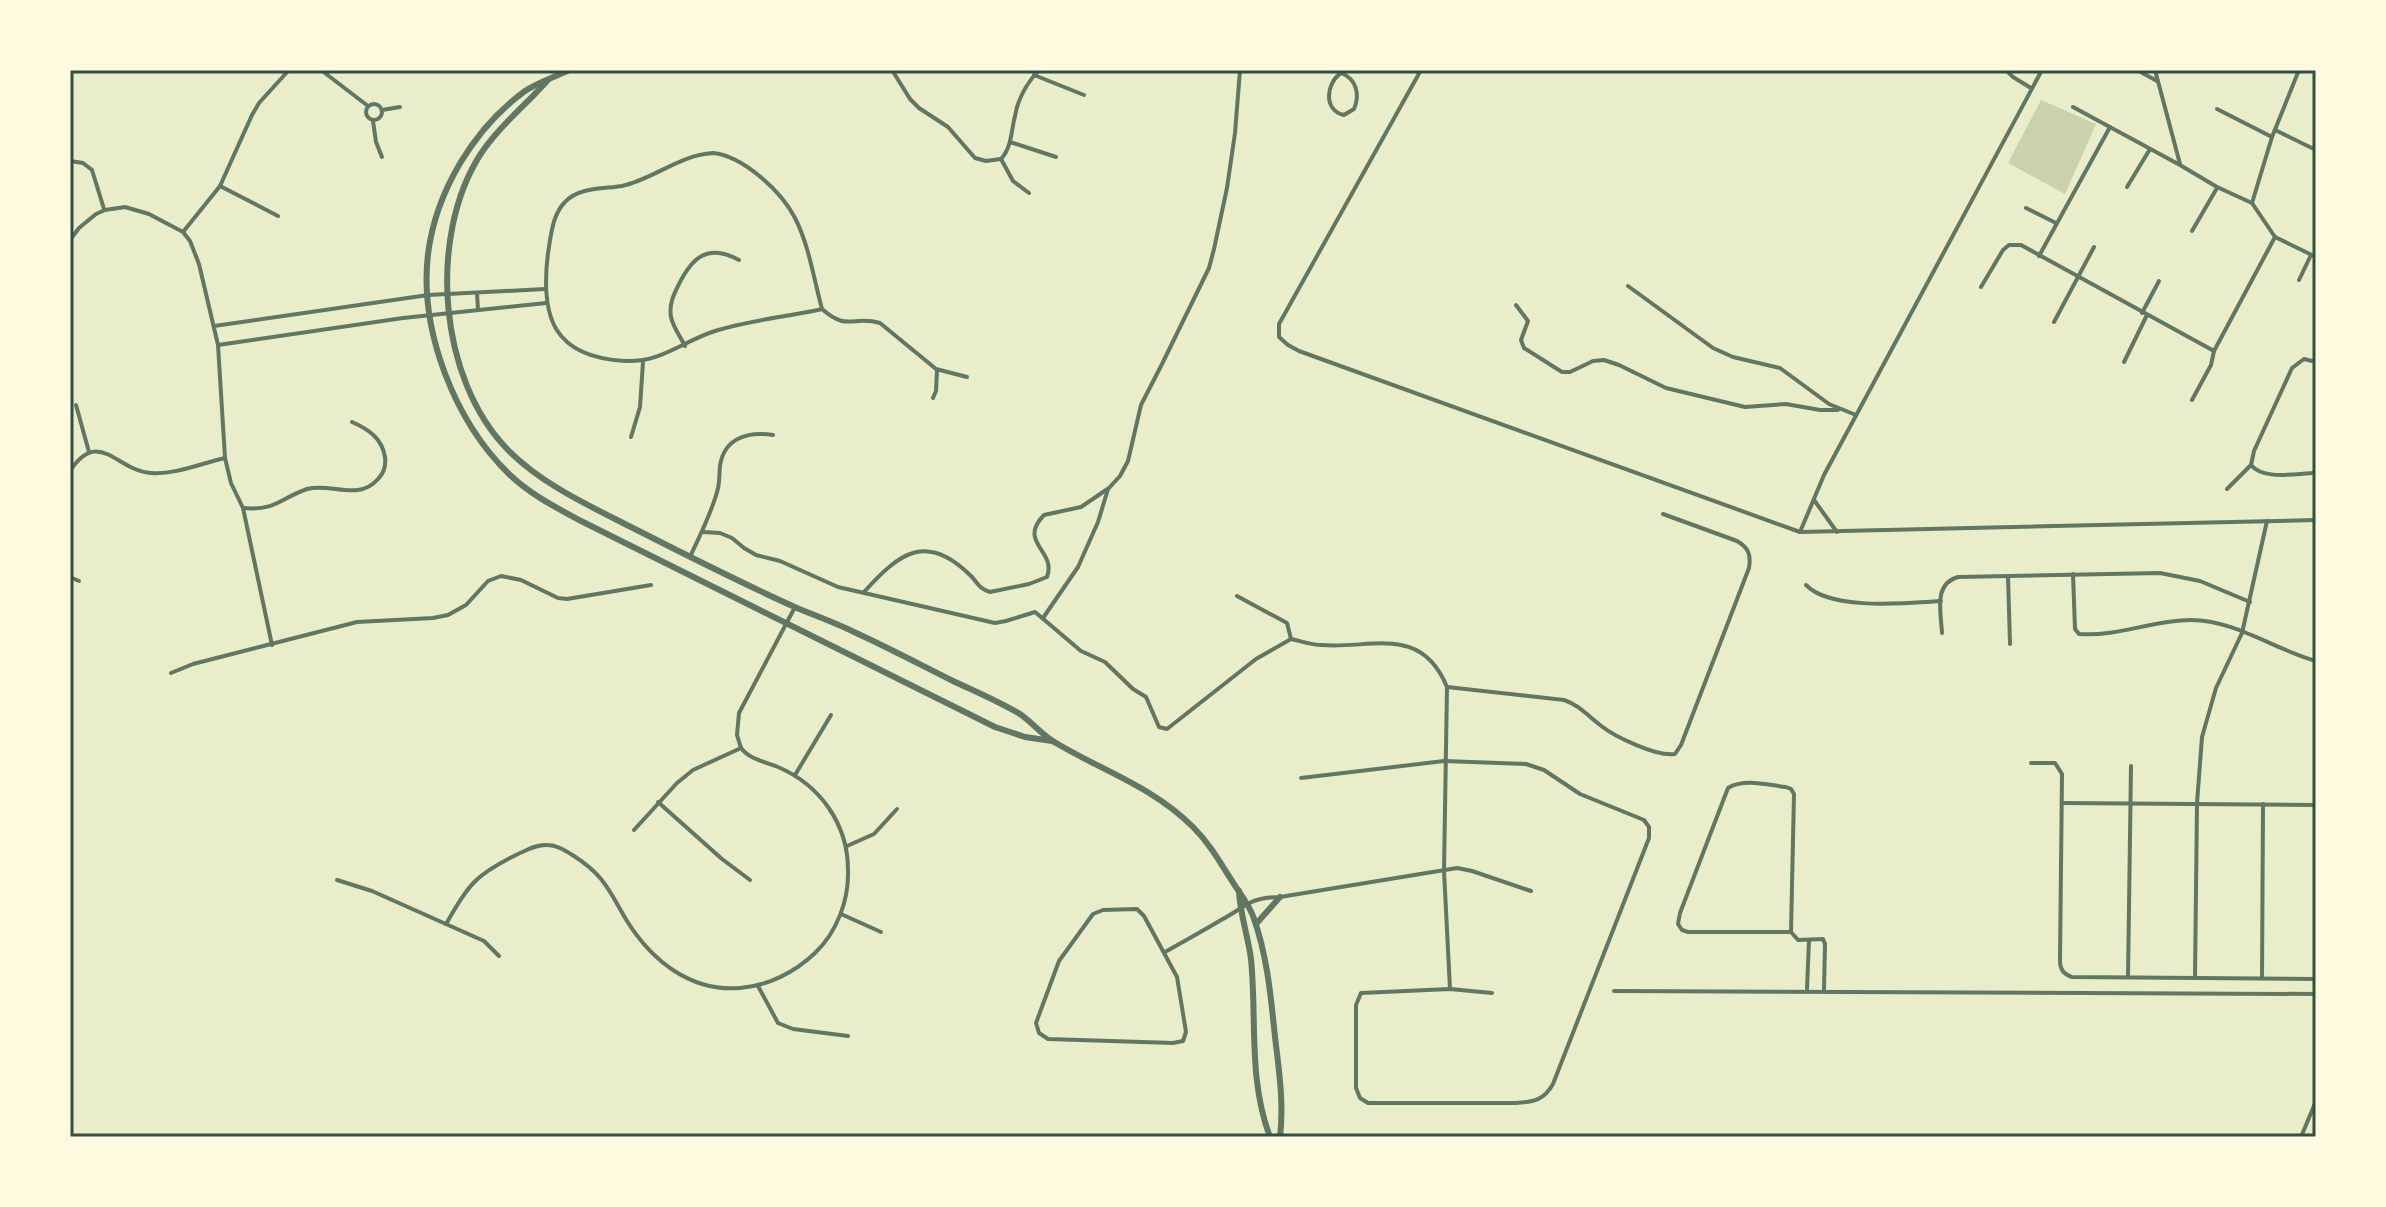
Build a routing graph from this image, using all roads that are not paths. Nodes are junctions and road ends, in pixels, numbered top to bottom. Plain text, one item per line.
1 (289, 70) edge
2 (321, 70) edge
3 (569, 70) edge
4 (892, 70) edge
5 (1240, 70) edge
6 (1421, 70) edge
7 (2006, 70) edge
8 (2042, 70) edge
9 (2137, 70) edge
10 (2155, 70) edge
11 (2299, 70) edge
12 (1341, 71) edge
13 (1036, 72) edge
14 (547, 81) junction
15 (2157, 81) junction
16 (2031, 88) junction
17 (1084, 95) dead end
18 (368, 106) junction
19 (400, 107) dead end
20 (2073, 107) dead end
21 (2217, 109) dead end
22 (382, 110) junction
23 (373, 120) junction
24 (2110, 127) junction
25 (2275, 130) junction
26 (2272, 137) junction
27 (1010, 142) junction
28 (2150, 149) junction
29 (2316, 150) edge
30 (382, 157) dead end
31 (1056, 157) dead end
32 (1001, 159) junction
33 (70, 161) edge
34 (2180, 165) junction
35 (220, 186) junction
36 (2127, 187) dead end
37 (2217, 187) junction
38 (1029, 193) dead end
39 (2252, 203) junction
40 (2026, 208) dead end
41 (105, 210) junction
42 (278, 216) dead end
43 (2056, 223) junction
44 (2192, 231) dead end
45 (183, 232) junction
46 (2275, 237) junction
47 (70, 240) edge
48 (2094, 247) dead end
49 (2039, 256) junction
50 (2313, 256) edge
51 (739, 260) dead end
52 (2078, 277) junction
53 (2299, 280) dead end
54 (2159, 281) dead end
55 (1628, 286) dead end
56 (1981, 287) dead end
57 (545, 289) junction
58 (449, 293) junction
59 (477, 293) junction
60 (428, 295) junction
61 (546, 303) junction
62 (1516, 305) dead end
63 (822, 309) junction
64 (478, 310) junction
65 (451, 314) junction
66 (2145, 314) junction
67 (431, 316) junction
68 (2054, 322) dead end
69 (213, 326) junction
70 (218, 345) junction
71 (685, 346) junction
72 (2214, 351) junction
73 (643, 362) junction
74 (2124, 362) dead end
75 (2316, 362) edge
76 (936, 369) junction
77 (967, 377) dead end
78 (933, 398) dead end
79 (2192, 400) dead end
80 (76, 405) dead end
81 (1838, 410) junction
82 (1856, 415) junction
83 (352, 422) dead end
84 (773, 435) dead end
85 (631, 437) dead end
86 (89, 452) junction
87 (225, 458) junction
88 (2251, 465) junction
89 (70, 471) edge
90 (2316, 473) edge
91 (1109, 488) junction
92 (2227, 489) dead end
93 (1814, 500) junction
94 (243, 508) junction
95 (1663, 514) dead end
96 (2316, 520) edge
97 (2267, 521) junction
98 (703, 532) junction
99 (1800, 532) junction
100 (1837, 532) junction
101 (690, 557) junction
102 (2073, 574) junction
103 (2008, 576) junction
104 (70, 577) edge
105 (79, 581) dead end
106 (651, 585) dead end
107 (1806, 585) dead end
108 (864, 592) junction
109 (1237, 596) dead end
110 (1941, 601) junction
111 (2250, 602) junction
112 (795, 607) junction
113 (1043, 618) junction
114 (787, 622) junction
115 (1942, 633) dead end
116 (2242, 633) junction
117 (1291, 639) junction
118 (2010, 644) dead end
119 (272, 645) junction
120 (2316, 661) edge
121 (171, 673) dead end
122 (1447, 687) junction
123 (831, 715) dead end
124 (1052, 741) junction
125 (741, 748) junction
126 (1444, 761) junction
127 (2031, 763) dead end
128 (2131, 766) dead end
129 (795, 775) junction
130 (1301, 778) dead end
131 (658, 802) junction
132 (2131, 802) junction
133 (2062, 803) junction
134 (2197, 803) junction
135 (2263, 804) junction
136 (2316, 805) edge
137 (897, 809) dead end
138 (634, 830) dead end
139 (847, 846) junction
140 (1444, 871) junction
141 (337, 880) dead end
142 (750, 880) dead end
143 (1531, 891) dead end
144 (1280, 897) junction
145 (1244, 904) junction
146 (841, 914) junction
147 (446, 924) junction
148 (1256, 925) junction
149 (881, 932) dead end
150 (1791, 932) junction
151 (1809, 940) junction
152 (1165, 952) junction
153 (499, 956) dead end
154 (2128, 977) junction
155 (2195, 977) junction
156 (2262, 977) junction
157 (2316, 979) edge
158 (758, 986) junction
159 (1450, 989) junction
160 (1807, 990) junction
161 (1824, 990) junction
162 (1614, 991) dead end
163 (1492, 993) dead end
164 (2316, 994) edge
165 (848, 1036) dead end
166 (2316, 1101) edge
167 (1270, 1137) edge
168 (1280, 1137) edge
169 (2301, 1137) edge

1 - 35 street
2 - 18 street
3 - 14 street
4 - 32 street
5 - 91 street
6 - 99 street
7 - 16 street
8 - 16 street
9 - 15 street
10 - 15 street
11 - 25 street
12 - 12 street
13 - 17 street
13 - 27 street
14 - 58 street
14 - 60 street
15 - 34 street
16 - 82 street
18 - 22 street
18 - 23 street
19 - 22 street
20 - 24 street
21 - 26 street
22 - 23 street
23 - 30 street
24 - 28 street
24 - 43 street
25 - 26 street
25 - 29 street
26 - 39 street
27 - 31 street
27 - 32 street
28 - 34 street
28 - 36 street
32 - 38 street
33 - 41 street
34 - 37 street
35 - 42 street
35 - 45 street
37 - 39 street
37 - 44 street
39 - 46 street
40 - 43 street
41 - 45 street
41 - 47 street
43 - 49 street
45 - 69 street
46 - 50 street
46 - 72 street
48 - 52 street
49 - 52 street
49 - 56 street
50 - 53 street
51 - 71 street
52 - 66 street
52 - 68 street
54 - 66 street
55 - 81 street
57 - 59 street
57 - 61 street
57 - 63 street
58 - 59 street
58 - 60 street
58 - 65 street
59 - 64 street
60 - 67 street
60 - 69 street
61 - 64 street
61 - 73 street
62 - 81 street
63 - 71 street
63 - 76 street
64 - 65 street
65 - 67 street
65 - 101 street
66 - 72 street
66 - 74 street
67 - 70 street
67 - 114 street
69 - 70 street
70 - 87 street
71 - 73 street
72 - 79 street
73 - 85 street
75 - 88 street
76 - 77 street
76 - 78 street
80 - 86 street
81 - 82 street
82 - 93 street
83 - 94 street
84 - 98 street
86 - 87 street
86 - 89 street
87 - 94 street
88 - 90 street
88 - 92 street
91 - 108 street
91 - 113 street
93 - 99 street
93 - 100 street
94 - 119 street
95 - 122 street
96 - 97 street
97 - 100 street
97 - 111 street
98 - 101 street
98 - 108 street
99 - 100 street
101 - 112 street
102 - 103 street
102 - 111 street
102 - 116 street
103 - 110 street
103 - 118 street
104 - 105 street
106 - 119 street
107 - 110 street
108 - 113 street
109 - 117 street
110 - 115 street
111 - 116 street
112 - 114 street
112 - 124 street
113 - 117 street
114 - 124 street
114 - 125 street
116 - 120 street
116 - 134 street
117 - 122 street
119 - 121 street
122 - 126 street
123 - 129 street
124 - 145 street
125 - 129 street
125 - 131 street
126 - 130 street
126 - 140 street
126 - 159 street
127 - 133 street
128 - 132 street
129 - 139 street
131 - 138 street
131 - 142 street
132 - 133 street
132 - 134 street
132 - 154 street
133 - 154 street
134 - 135 street
134 - 155 street
135 - 136 street
135 - 156 street
137 - 139 street
139 - 146 street
140 - 143 street
140 - 144 street
140 - 159 street
141 - 147 street
144 - 145 street
144 - 148 street
145 - 148 street
145 - 152 street
145 - 167 street
146 - 149 street
146 - 158 street
147 - 153 street
147 - 158 street
148 - 168 street
150 - 150 street
150 - 151 street
151 - 160 street
151 - 161 street
152 - 152 street
154 - 155 street
155 - 156 street
156 - 157 street
158 - 165 street
159 - 163 street
160 - 161 street
160 - 162 street
161 - 164 street
166 - 169 street

